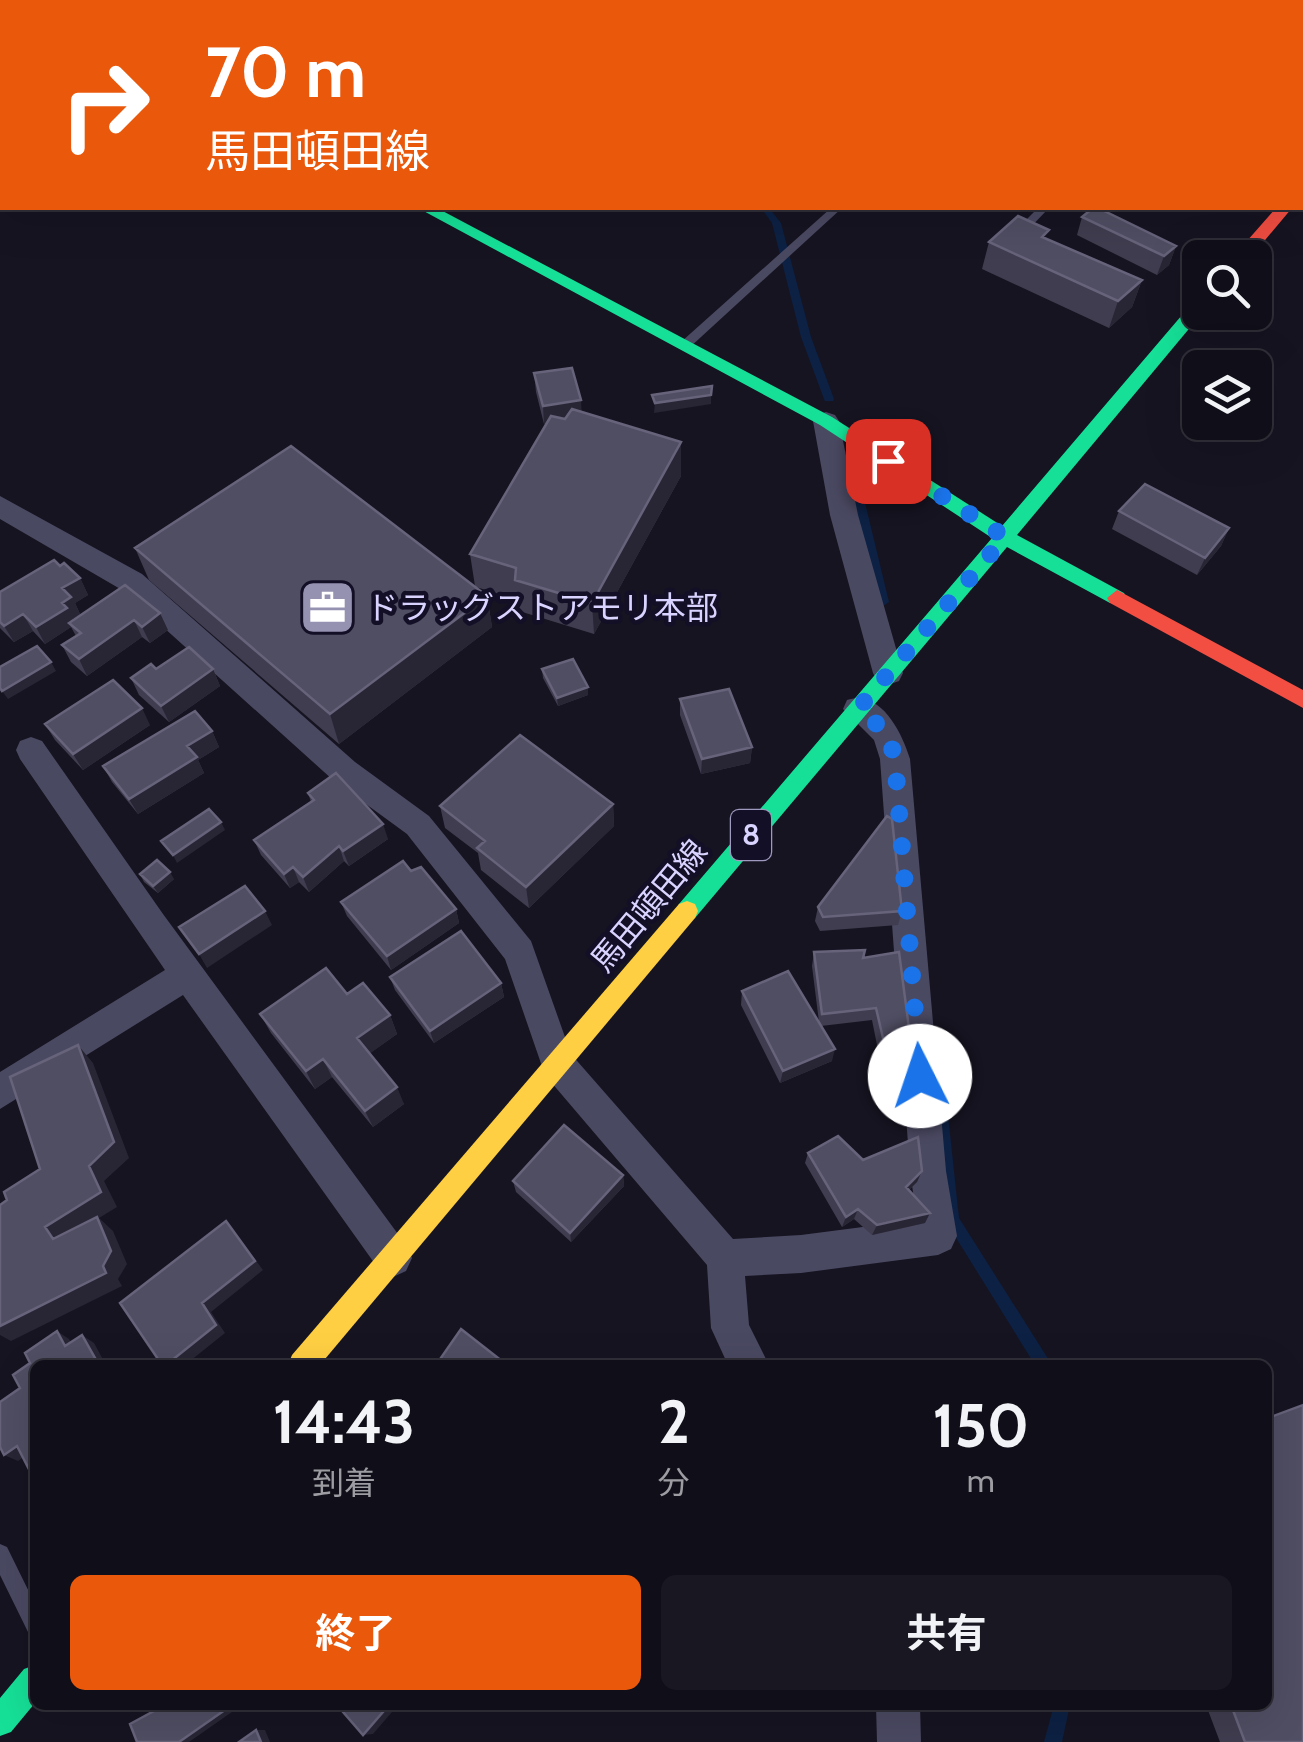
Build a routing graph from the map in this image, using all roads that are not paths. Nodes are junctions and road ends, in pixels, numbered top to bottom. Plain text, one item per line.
1 (430, 210) edge
2 (835, 210) edge
3 (1042, 210) edge
4 (1282, 210) edge
5 (1018, 234) edge
6 (1256, 240) edge
7 (1182, 326) edge
8 (684, 345) junction
9 (826, 421) junction
10 (0, 506) edge
11 (1005, 537) junction
12 (888, 673) junction
13 (1303, 700) edge
14 (858, 709) junction
15 (31, 750) dead end
16 (187, 974) junction
17 (558, 1063) junction
18 (0, 1092) edge
19 (392, 1258) junction
20 (725, 1258) junction
21 (306, 1360) edge
22 (746, 1360) edge
23 (0, 1554) edge
24 (30, 1615) edge
25 (30, 1686) edge
26 (898, 1710) edge
27 (0, 1721) edge
28 (899, 1742) edge

1 - 8 main road
2 - 8 lane
3 - 5 lane
4 - 6 main road
7 - 11 main road, 馬田頓田線 / 8
8 - 9 main road
9 - 11 main road
9 - 12 street
10 - 17 street
11 - 12 main road, 馬田頓田線 / 8
11 - 13 main road
12 - 14 main road, 馬田頓田線 / 8
14 - 17 main road, 馬田頓田線 / 8
14 - 20 street
15 - 16 street
16 - 18 street
16 - 19 street
17 - 19 main road, 馬田頓田線 / 8
17 - 20 street
19 - 21 main road, 馬田頓田線 / 8
20 - 22 street
23 - 24 lane
25 - 27 main road
26 - 28 street

